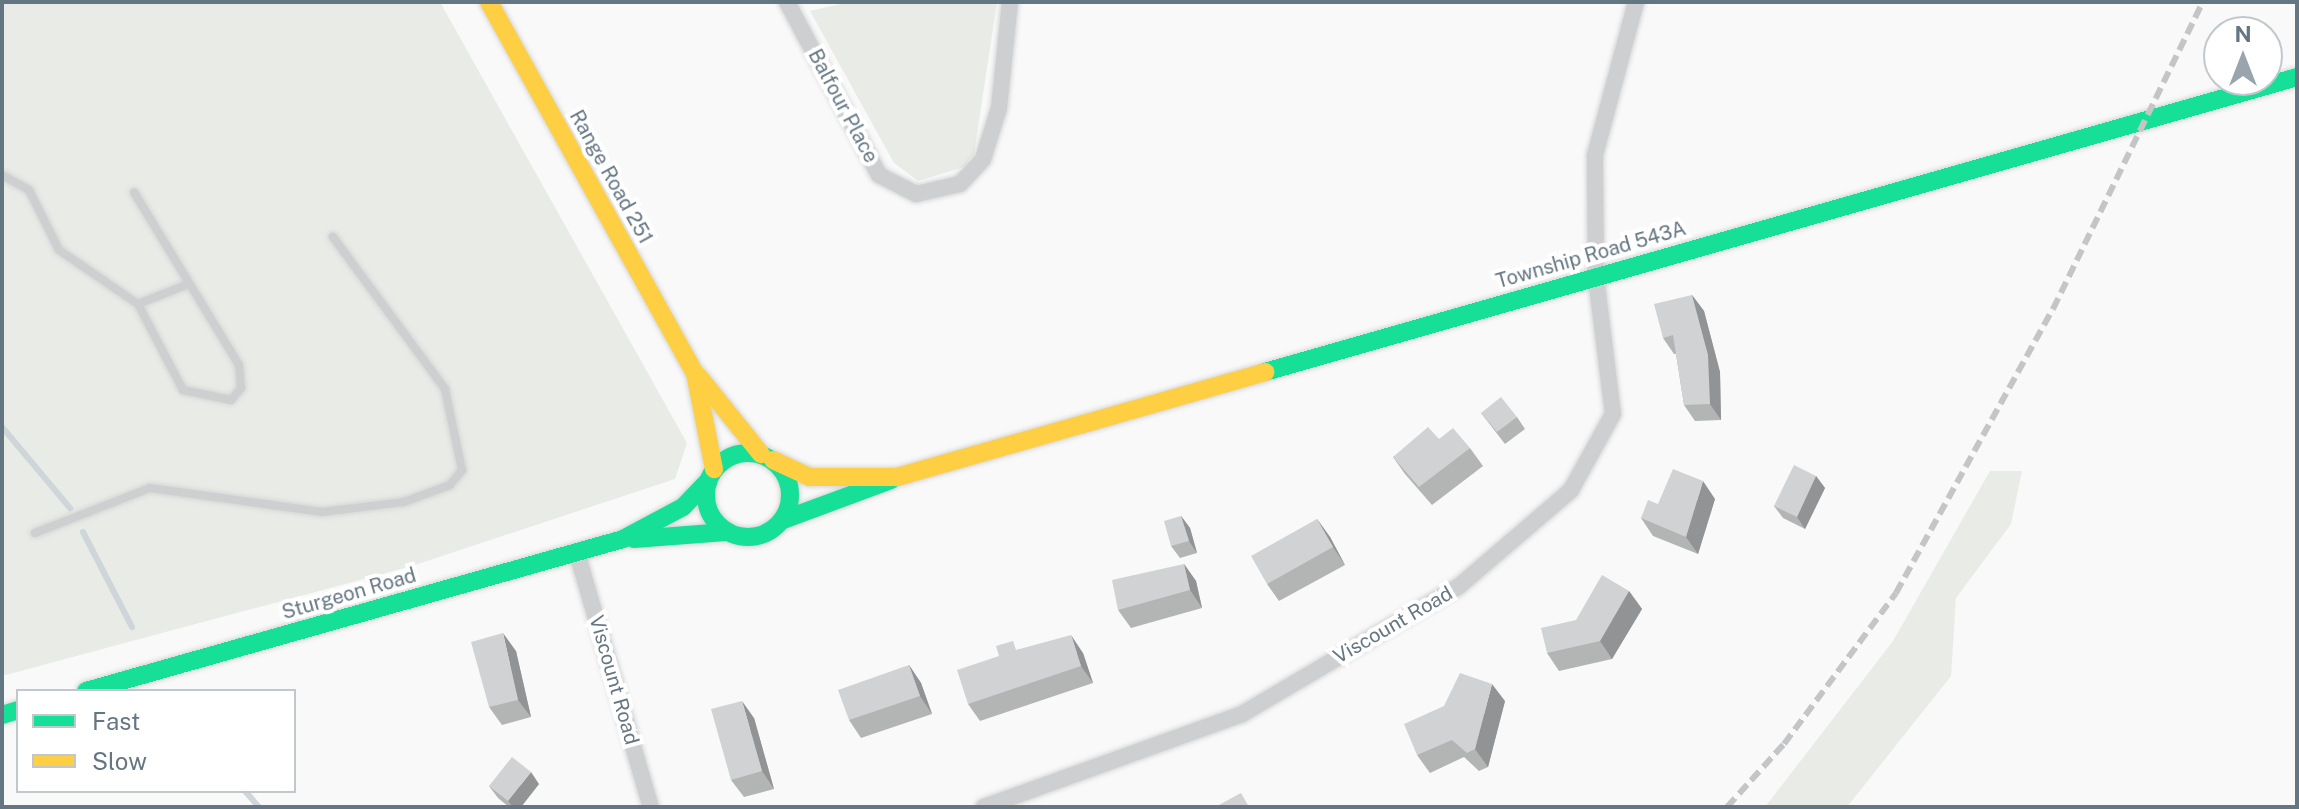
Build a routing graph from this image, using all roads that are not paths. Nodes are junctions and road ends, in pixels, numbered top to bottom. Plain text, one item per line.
1 (489, 2) edge
2 (787, 2) edge
3 (1010, 2) edge
4 (1636, 2) edge
5 (2297, 77) edge
6 (2, 175) edge
7 (134, 192) dead end
8 (333, 237) dead end
9 (1596, 277) junction
10 (186, 285) junction
11 (138, 304) junction
12 (695, 373) junction
13 (767, 457) junction
14 (711, 475) junction
15 (897, 477) junction
16 (783, 520) junction
17 (726, 532) junction
18 (35, 533) dead end
19 (623, 539) junction
20 (577, 553) junction
21 (93, 689) edge
22 (651, 807) edge
23 (984, 807) edge

1 - 12 main road, Range Road 251
2 - 3 street, Balfour Place
4 - 9 street, Viscount Road
5 - 9 main road, Township Road 543A
6 - 11 lane
7 - 10 lane
8 - 18 lane
9 - 15 main road, Township Road 543A
9 - 23 street, Viscount Road
10 - 11 lane
10 - 11 lane
12 - 13 main road, Range Road 251
12 - 14 main road, Range Road 251
13 - 14 main road
13 - 15 main road, Township Road 543A
13 - 16 main road
14 - 17 main road
14 - 19 main road, Sturgeon Road
15 - 16 main road, Township Road 543A
16 - 17 main road
17 - 19 main road, Sturgeon Road
19 - 20 main road, Sturgeon Road
20 - 21 main road, Sturgeon Road
20 - 22 street, Viscount Road

